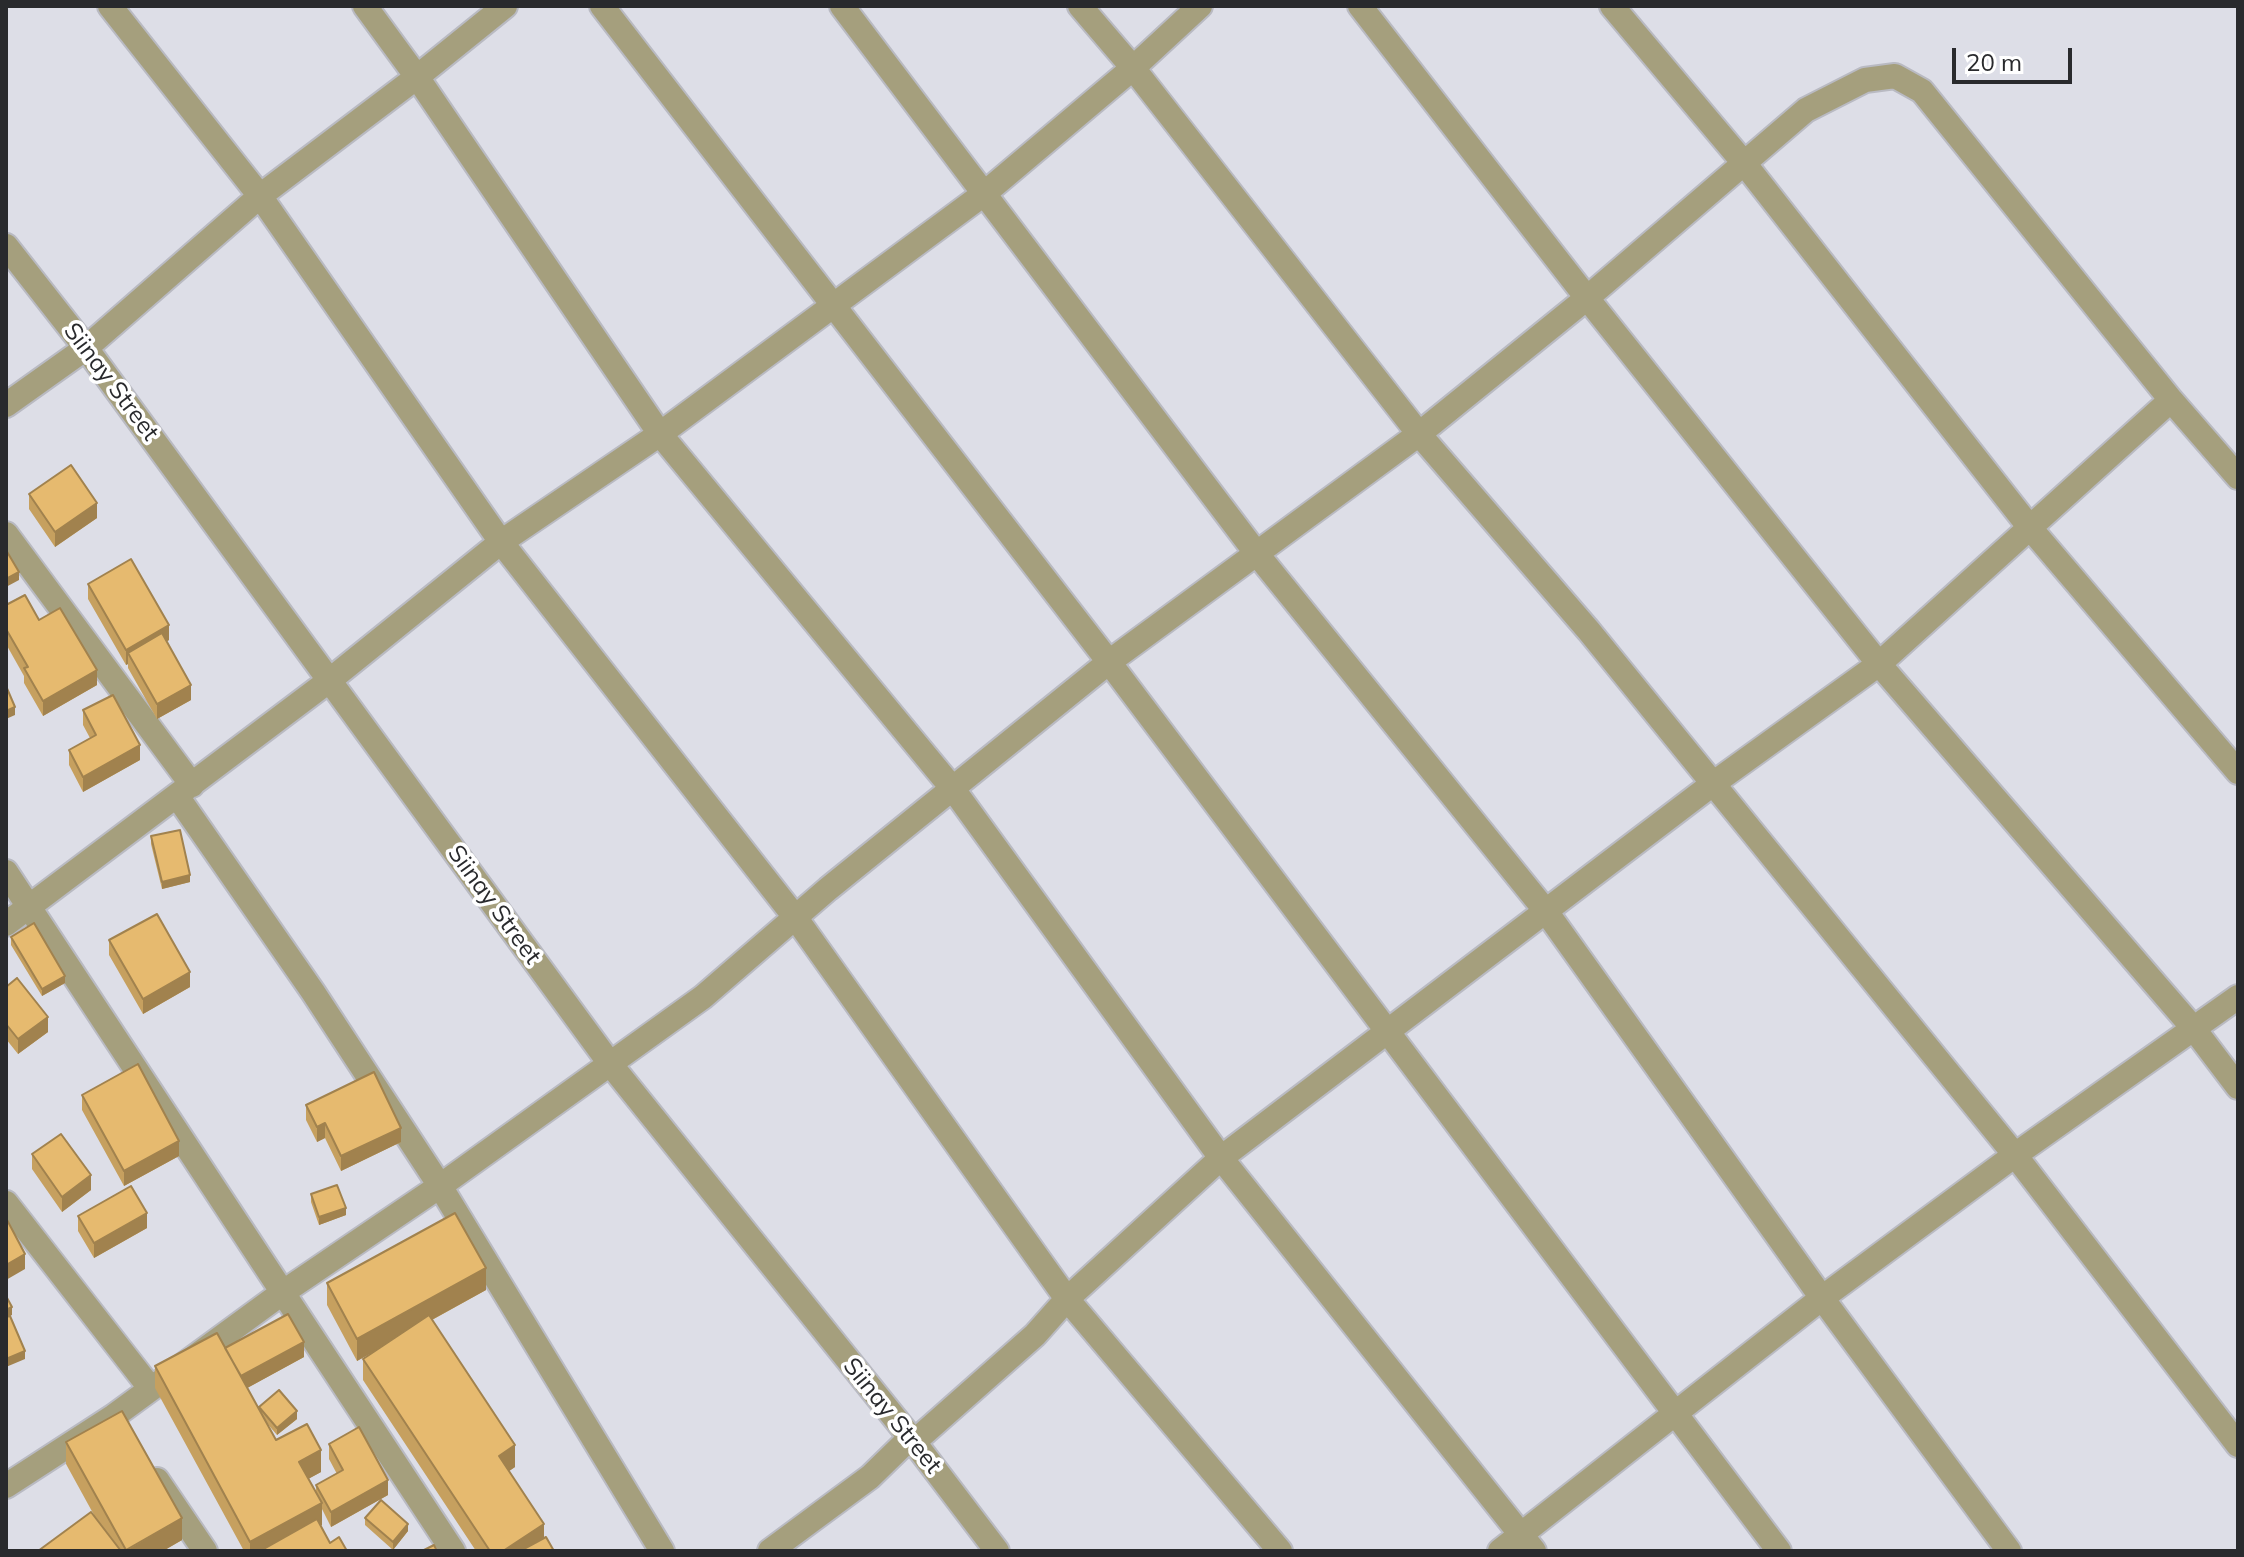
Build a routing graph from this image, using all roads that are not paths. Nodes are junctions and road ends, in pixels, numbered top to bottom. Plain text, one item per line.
1 (110, 6) edge
2 (365, 6) edge
3 (505, 6) edge
4 (602, 6) edge
5 (842, 6) edge
6 (1080, 6) edge
7 (1200, 6) edge
8 (1360, 6) edge
9 (1612, 6) edge
10 (1133, 68) junction
11 (417, 77) junction
12 (1744, 163) junction
13 (985, 193) junction
14 (260, 196) junction
15 (6, 246) edge
16 (1587, 298) junction
17 (834, 306) junction
18 (86, 348) junction
19 (2171, 400) junction
20 (6, 405) edge
21 (660, 434) junction
22 (1419, 434) junction
23 (2238, 477) edge
24 (2031, 529) junction
25 (6, 534) edge
26 (501, 542) junction
27 (1257, 554) junction
28 (1109, 662) junction
29 (1879, 664) junction
30 (330, 680) junction
31 (2238, 772) edge
32 (1714, 783) junction
33 (953, 789) junction
34 (184, 790) junction
35 (6, 872) edge
36 (30, 906) junction
37 (1545, 910) junction
38 (795, 917) junction
39 (6, 924) edge
40 (2238, 997) edge
41 (2194, 1029) junction
42 (1386, 1031) junction
43 (611, 1065) junction
44 (2238, 1087) edge
45 (2015, 1155) junction
46 (1221, 1158) junction
47 (440, 1186) junction
48 (6, 1203) edge
49 (282, 1293) junction
50 (1822, 1298) junction
51 (1067, 1299) junction
52 (151, 1389) junction
53 (1676, 1414) junction
54 (114, 1416) junction
55 (912, 1440) junction
56 (131, 1441) edge
57 (2238, 1445) edge
58 (147, 1465) edge
59 (6, 1486) edge
60 (1528, 1543) edge
61 (205, 1551) edge
62 (453, 1551) edge
63 (662, 1551) edge
64 (770, 1551) edge
65 (997, 1551) edge
66 (1280, 1551) edge
67 (1500, 1551) edge
68 (1779, 1551) edge
69 (2009, 1551) edge

1 - 14 street
2 - 11 street
3 - 11 street
4 - 17 street
5 - 13 street
6 - 10 street
7 - 10 street
8 - 16 street
9 - 12 street
10 - 13 street
10 - 22 street
11 - 14 street
11 - 21 street
12 - 16 street
12 - 19 street
12 - 24 street
13 - 17 street
13 - 27 street
14 - 18 street
14 - 26 street
15 - 18 street, Siinay Street
16 - 22 street
16 - 29 street
17 - 21 street
17 - 28 street
18 - 20 street
18 - 30 street, Siinay Street
19 - 23 street
19 - 24 street
21 - 26 street
21 - 33 street
22 - 27 street
22 - 32 street
24 - 29 street
24 - 31 street
25 - 34 street
26 - 30 street
26 - 38 street
27 - 28 street
27 - 37 street
28 - 33 street
28 - 42 street
29 - 32 street
29 - 41 street
30 - 34 street
30 - 43 street, Siinay Street
32 - 37 street
32 - 45 street
33 - 38 street
33 - 46 street
34 - 36 street
34 - 47 street
35 - 36 street
36 - 39 street
36 - 49 street
37 - 42 street
37 - 50 street
38 - 43 street
38 - 51 street
40 - 41 street
41 - 44 street
41 - 45 street
42 - 46 street
42 - 53 street
43 - 47 street
43 - 55 street, Siinay Street
45 - 50 street
45 - 57 street
46 - 51 street
46 - 60 street
47 - 49 street
47 - 63 street
48 - 52 street
49 - 52 street
49 - 62 street
50 - 53 street
50 - 69 street
51 - 55 street
51 - 66 street
52 - 54 street
53 - 60 street
53 - 68 street
54 - 56 street
54 - 59 street
55 - 64 street
55 - 65 street, Siinay Street
58 - 61 street
60 - 67 street

